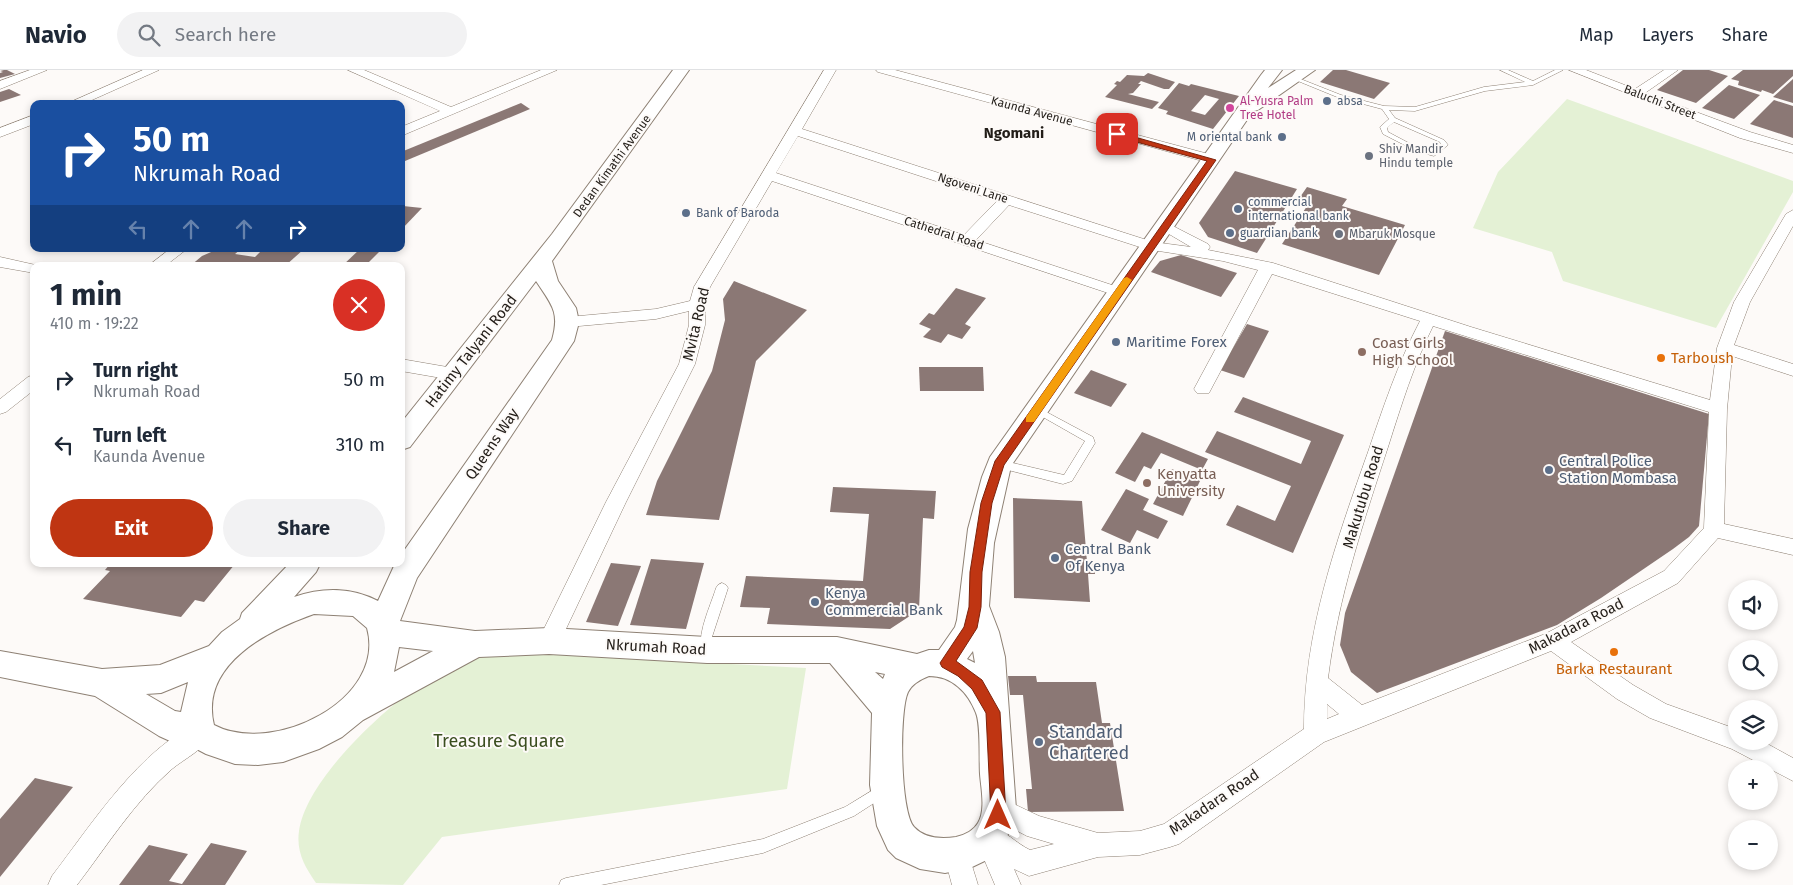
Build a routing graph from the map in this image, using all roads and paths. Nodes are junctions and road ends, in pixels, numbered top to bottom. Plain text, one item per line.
1 (41, 70) edge
2 (153, 70) edge
3 (354, 70) edge
4 (551, 70) edge
5 (680, 70) edge
6 (830, 70) edge
7 (882, 70) edge
8 (1274, 70) edge
9 (1503, 70) edge
10 (1539, 70) edge
11 (1560, 70) edge
12 (1575, 70) edge
13 (1672, 70) edge
14 (1302, 74) edge
15 (1551, 74) junction
16 (1533, 82) junction
17 (0, 86) edge
18 (1636, 93) junction
19 (82, 100) edge
20 (1384, 108) junction
21 (1247, 110) junction
22 (450, 112) junction
23 (1393, 119) junction
24 (30, 121) edge
25 (405, 130) edge
26 (795, 131) junction
27 (0, 132) edge
28 (1745, 135) junction
29 (1793, 149) edge
30 (1793, 158) edge
31 (1212, 160) junction
32 (768, 175) junction
33 (1006, 199) junction
34 (1793, 214) edge
35 (1164, 227) junction
36 (967, 241) junction
37 (1151, 246) junction
38 (175, 252) edge
39 (1220, 255) junction
40 (541, 260) junction
41 (0, 262) edge
42 (160, 262) edge
43 (1268, 266) junction
44 (30, 268) edge
45 (553, 291) junction
46 (1119, 292) junction
47 (510, 300) junction
48 (697, 304) junction
49 (1429, 319) junction
50 (568, 322) junction
51 (1725, 348) junction
52 (405, 366) edge
53 (1793, 370) edge
54 (453, 374) junction
55 (30, 384) edge
56 (1203, 390) dead end
57 (0, 408) edge
58 (1718, 408) junction
59 (1037, 410) junction
60 (405, 436) edge
61 (999, 464) junction
62 (1714, 530) junction
63 (1793, 548) edge
64 (303, 567) edge
65 (722, 588) dead end
66 (975, 607) junction
67 (384, 629) junction
68 (244, 632) junction
69 (549, 641) junction
70 (1553, 641) junction
71 (475, 644) junction
72 (707, 650) junction
73 (837, 650) junction
74 (217, 656) junction
75 (947, 663) junction
76 (0, 664) edge
77 (916, 667) junction
78 (1317, 682) junction
79 (102, 683) junction
80 (887, 706) junction
81 (351, 711) junction
82 (993, 712) junction
83 (1358, 716) junction
84 (199, 731) junction
85 (1316, 734) junction
86 (1728, 736) edge
87 (1756, 750) edge
88 (1793, 770) edge
89 (886, 788) junction
90 (992, 828) junction
91 (1098, 844) junction
92 (961, 870) edge
93 (61, 885) edge
94 (566, 885) edge
95 (1008, 885) edge

1 - 17 street
2 - 19 street
3 - 22 street
4 - 22 street
5 - 40 street, Dedan Kimathi Avenue
6 - 26 street, Mvita Road
7 - 31 street, Kaunda Avenue
8 - 21 street
9 - 16 lane
10 - 15 lane
11 - 15 lane
12 - 18 street, Baluchi Street
13 - 18 street
14 - 20 lane
14 - 21 street
15 - 16 lane
16 - 20 lane
18 - 28 street, Baluchi Street
20 - 23 lane
21 - 31 street
22 - 25 street
23 - 23 lane
24 - 27 street
26 - 32 street, Mvita Road
26 - 33 street, Ngoveni Lane
28 - 29 street, Baluchi Street
28 - 30 street, Baluchi Street
31 - 35 street
32 - 36 street, Cathedral Road
32 - 48 street, Mvita Road
33 - 36 street
33 - 37 street, Ngoveni Lane
34 - 51 street
35 - 37 street
35 - 39 street
36 - 46 street, Cathedral Road
37 - 39 street, Ngoveni Lane
37 - 46 street
38 - 42 street
39 - 43 street, Ngoveni Lane
40 - 45 street
40 - 47 street, Hatimy Talyani Road
41 - 44 street
43 - 49 street, Ngoveni Lane
43 - 56 street
45 - 47 street
45 - 50 street
46 - 59 street
47 - 54 street, Hatimy Talyani Road
48 - 50 street
48 - 69 street, Mvita Road
49 - 58 street, Ngoveni Lane
49 - 78 street, Makutubu Road
50 - 67 street, Queens Way
51 - 53 street
51 - 58 street
52 - 54 street
54 - 60 street, Hatimy Talyani Road
55 - 57 street
58 - 62 street
59 - 61 street
59 - 61 lane
61 - 66 street
62 - 63 street
62 - 70 street, Makadara Road
64 - 68 street
65 - 72 lane
66 - 75 street
66 - 82 street
67 - 68 street
67 - 71 street, Nkrumah Road
67 - 81 street
68 - 74 street
69 - 71 street, Nkrumah Road
69 - 72 street, Nkrumah Road
70 - 83 street, Makadara Road
70 - 86 street
71 - 81 street, Nkrumah Road
72 - 73 street, Nkrumah Road
73 - 77 street, Nkrumah Road
73 - 80 street
74 - 79 street
74 - 84 street
75 - 77 street
75 - 82 street
76 - 79 street
77 - 80 street
78 - 83 street
78 - 85 street, Makutubu Road
79 - 84 street
80 - 89 street
81 - 84 street
82 - 90 street
83 - 85 street, Makadara Road
84 - 93 street
85 - 91 street, Makadara Road
87 - 88 street
89 - 92 street
89 - 94 lane
90 - 91 street, Makadara Road
90 - 91 street, Makadara Road
90 - 92 street
90 - 95 street

